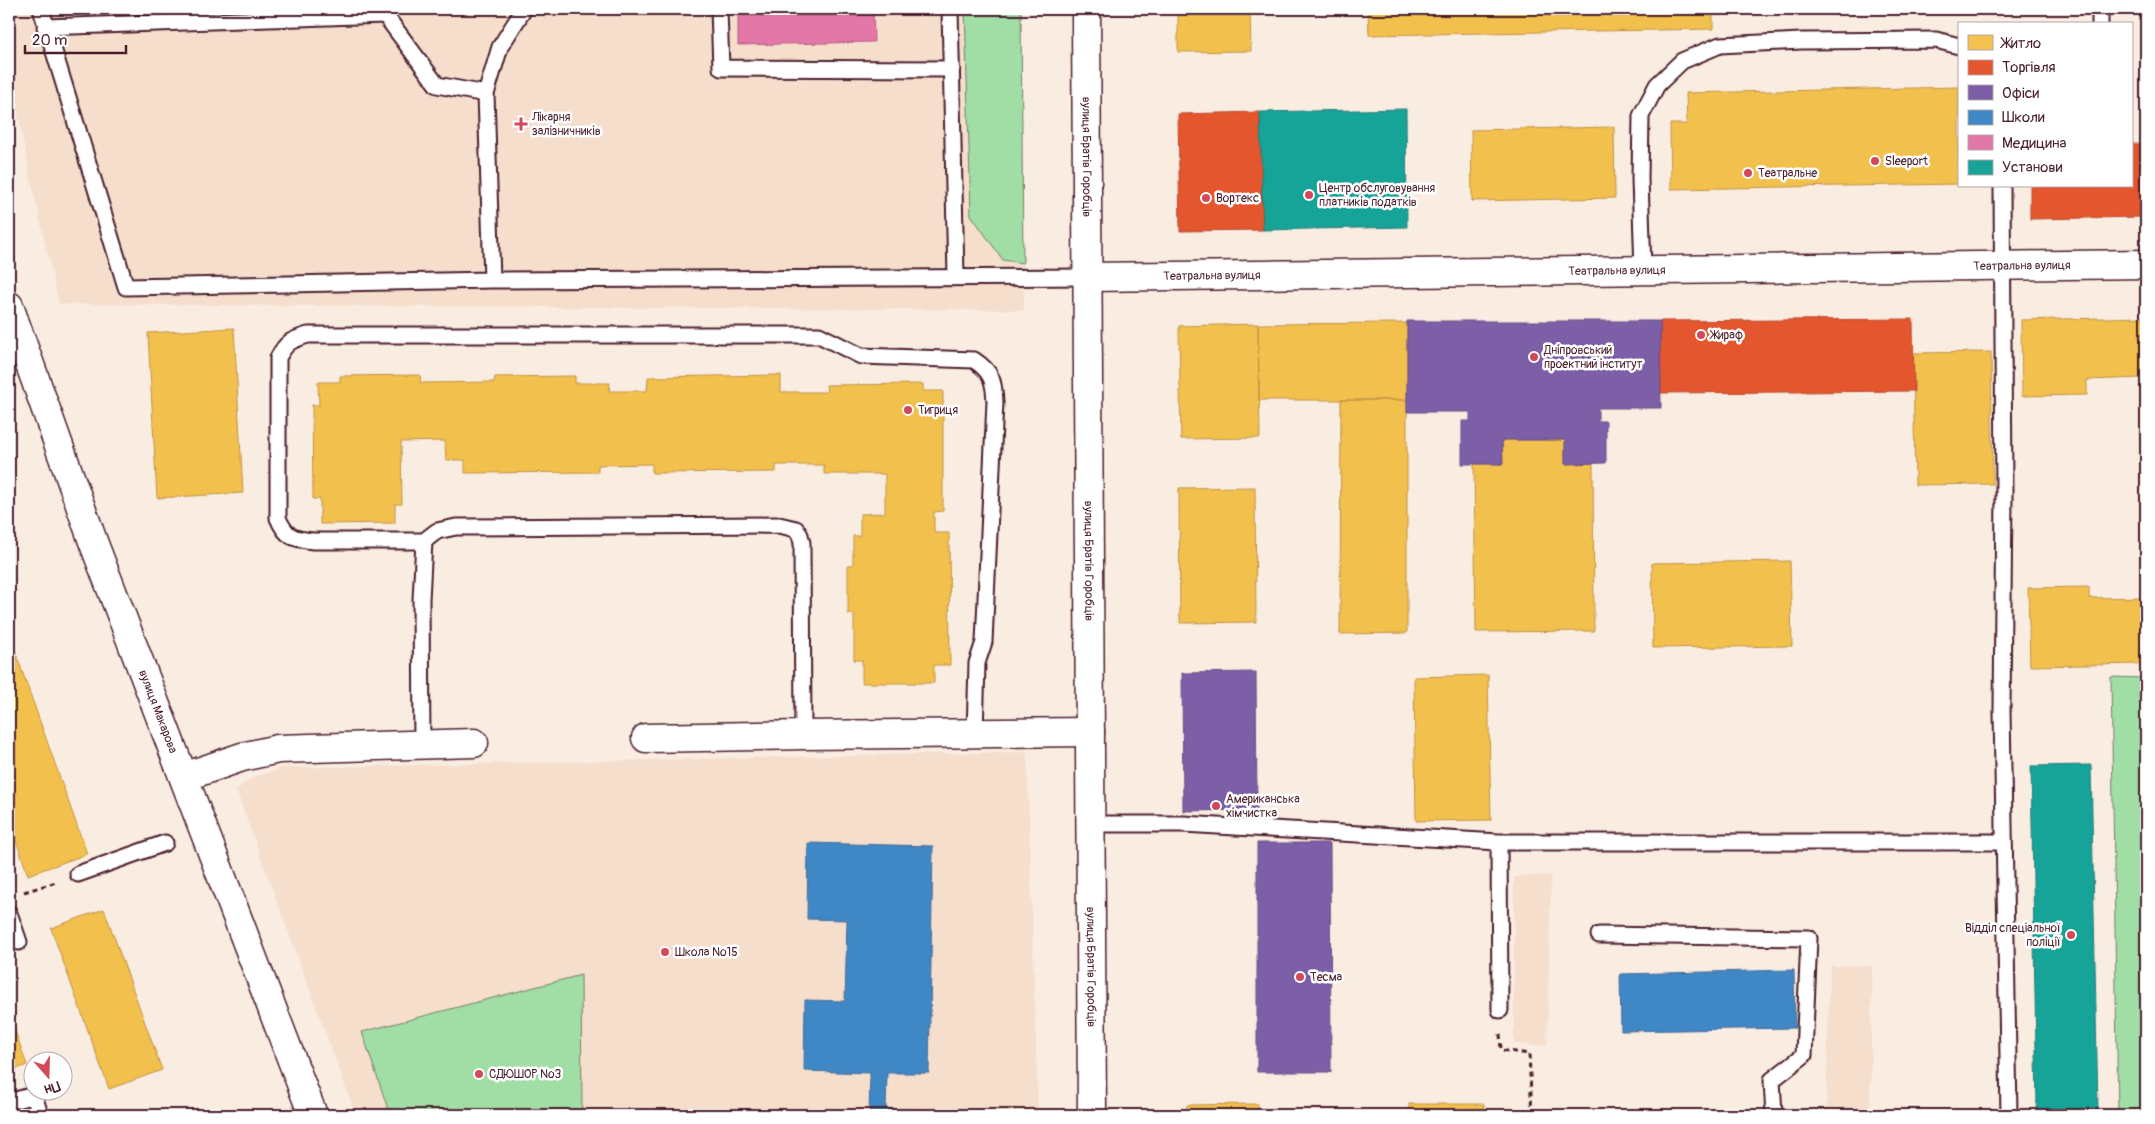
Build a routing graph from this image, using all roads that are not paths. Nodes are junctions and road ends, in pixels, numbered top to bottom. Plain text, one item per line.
1 (41, 9) edge
2 (524, 9) edge
3 (719, 9) edge
4 (950, 9) edge
5 (1086, 9) edge
6 (2100, 9) edge
7 (2100, 22) edge
8 (45, 27) junction
9 (1958, 46) edge
10 (952, 69) junction
11 (486, 94) junction
12 (2002, 188) edge
13 (2002, 264) junction
14 (2146, 264) edge
15 (1643, 270) junction
16 (956, 277) junction
17 (1087, 277) junction
18 (492, 280) junction
19 (9, 306) edge
20 (424, 541) junction
21 (1090, 732) junction
22 (975, 733) junction
23 (803, 734) junction
24 (646, 738) dead end
25 (474, 743) dead end
26 (422, 744) junction
27 (184, 777) junction
28 (1091, 824) junction
29 (1499, 842) junction
30 (2003, 842) junction
31 (165, 843) dead end
32 (78, 874) road end
33 (9, 913) edge
34 (1599, 935) dead end
35 (19, 942) dead end
36 (1500, 1010) road end
37 (9, 1102) edge
38 (40, 1115) edge
39 (313, 1115) edge
40 (1092, 1115) edge
41 (1774, 1115) edge
42 (2009, 1115) edge

1 - 8 lane
2 - 11 lane
3 - 10 lane
4 - 10 lane
5 - 17 street, вулиця Братів Горобців
6 - 7 lane
8 - 11 lane
8 - 18 lane
9 - 15 lane
10 - 16 lane
11 - 18 lane
12 - 13 lane
13 - 14 street, Театральна вулиця
13 - 15 street, Театральна вулиця
13 - 30 lane
15 - 17 street, Театральна вулиця
16 - 17 lane
16 - 18 lane
17 - 21 street, вулиця Братів Горобців
19 - 27 street, вулиця Макарова
20 - 22 lane
20 - 23 lane
20 - 26 lane
21 - 22 street
21 - 28 street, вулиця Братів Горобців
22 - 23 street
23 - 24 street
25 - 26 street
26 - 27 street
27 - 39 street, вулиця Макарова
28 - 29 lane
28 - 40 street, вулиця Братів Горобців
29 - 30 lane
29 - 36 lane
30 - 42 lane
31 - 32 lane
33 - 35 lane
34 - 41 lane
37 - 38 lane

